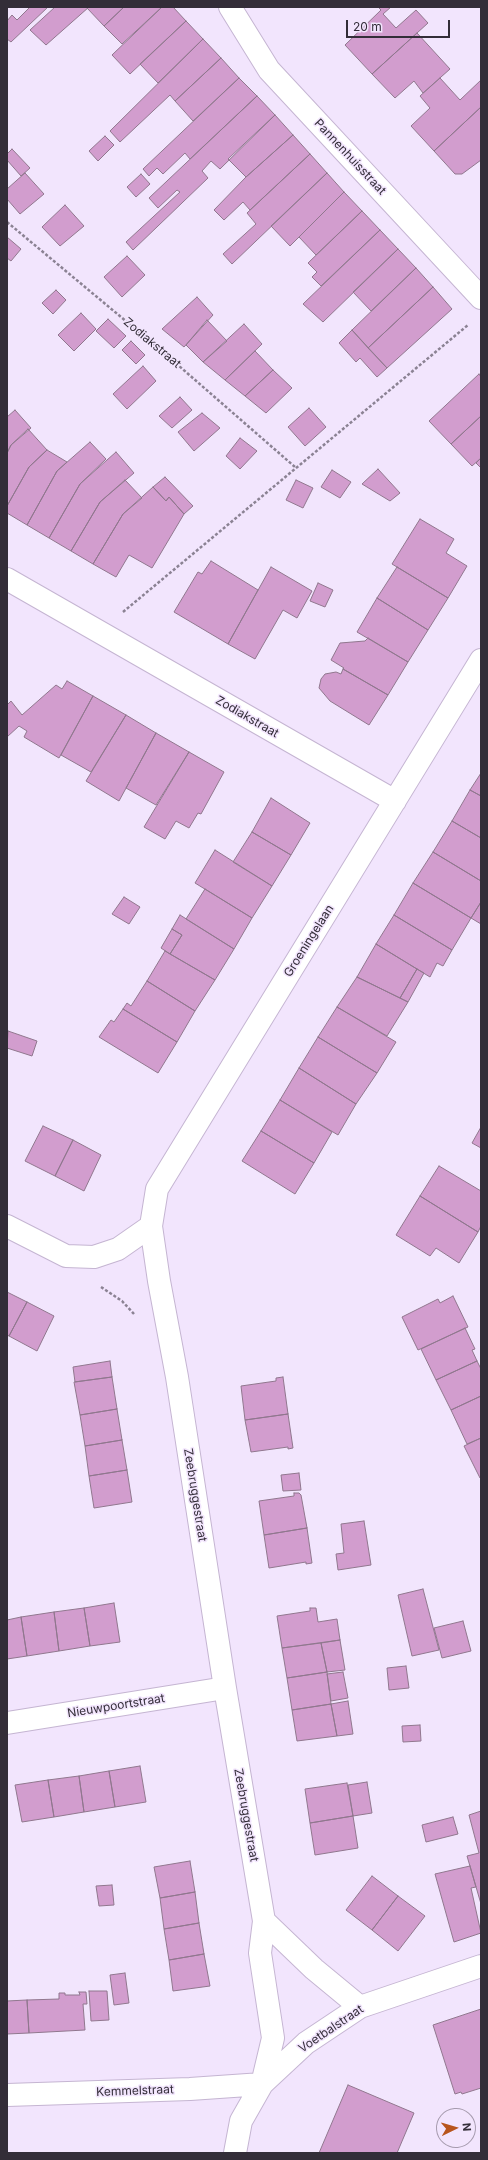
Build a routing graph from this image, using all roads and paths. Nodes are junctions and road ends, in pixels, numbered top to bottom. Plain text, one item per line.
1 (230, 7) edge
2 (7, 222) edge
3 (481, 298) edge
4 (469, 324) dead end
5 (295, 467) junction
6 (7, 579) edge
7 (99, 632) junction
8 (481, 660) edge
9 (395, 801) junction
10 (7, 1226) edge
11 (151, 1226) junction
12 (66, 1256) junction
13 (138, 1318) dead end
14 (225, 1688) junction
15 (7, 1723) edge
16 (264, 1921) junction
17 (481, 1966) edge
18 (360, 2007) junction
19 (262, 2084) junction
20 (7, 2095) edge
21 (234, 2153) edge

1 - 3 street, Pannenhuisstraat
2 - 5 path, Zodiakstraat
4 - 5 path
5 - 7 path
6 - 7 street, Zodiakstraat
7 - 9 street, Zodiakstraat
8 - 9 street, Groeningelaan
9 - 11 street, Groeningelaan
10 - 12 street
11 - 12 street
11 - 14 street, Zeebruggestraat
12 - 13 path
14 - 15 street, Nieuwpoortstraat
14 - 16 street, Zeebruggestraat
16 - 18 street
16 - 19 street, Zeebruggestraat
17 - 18 street, Voetbalstraat
18 - 19 street, Voetbalstraat
19 - 20 street, Kemmelstraat
19 - 21 street, Voetbalstraat

